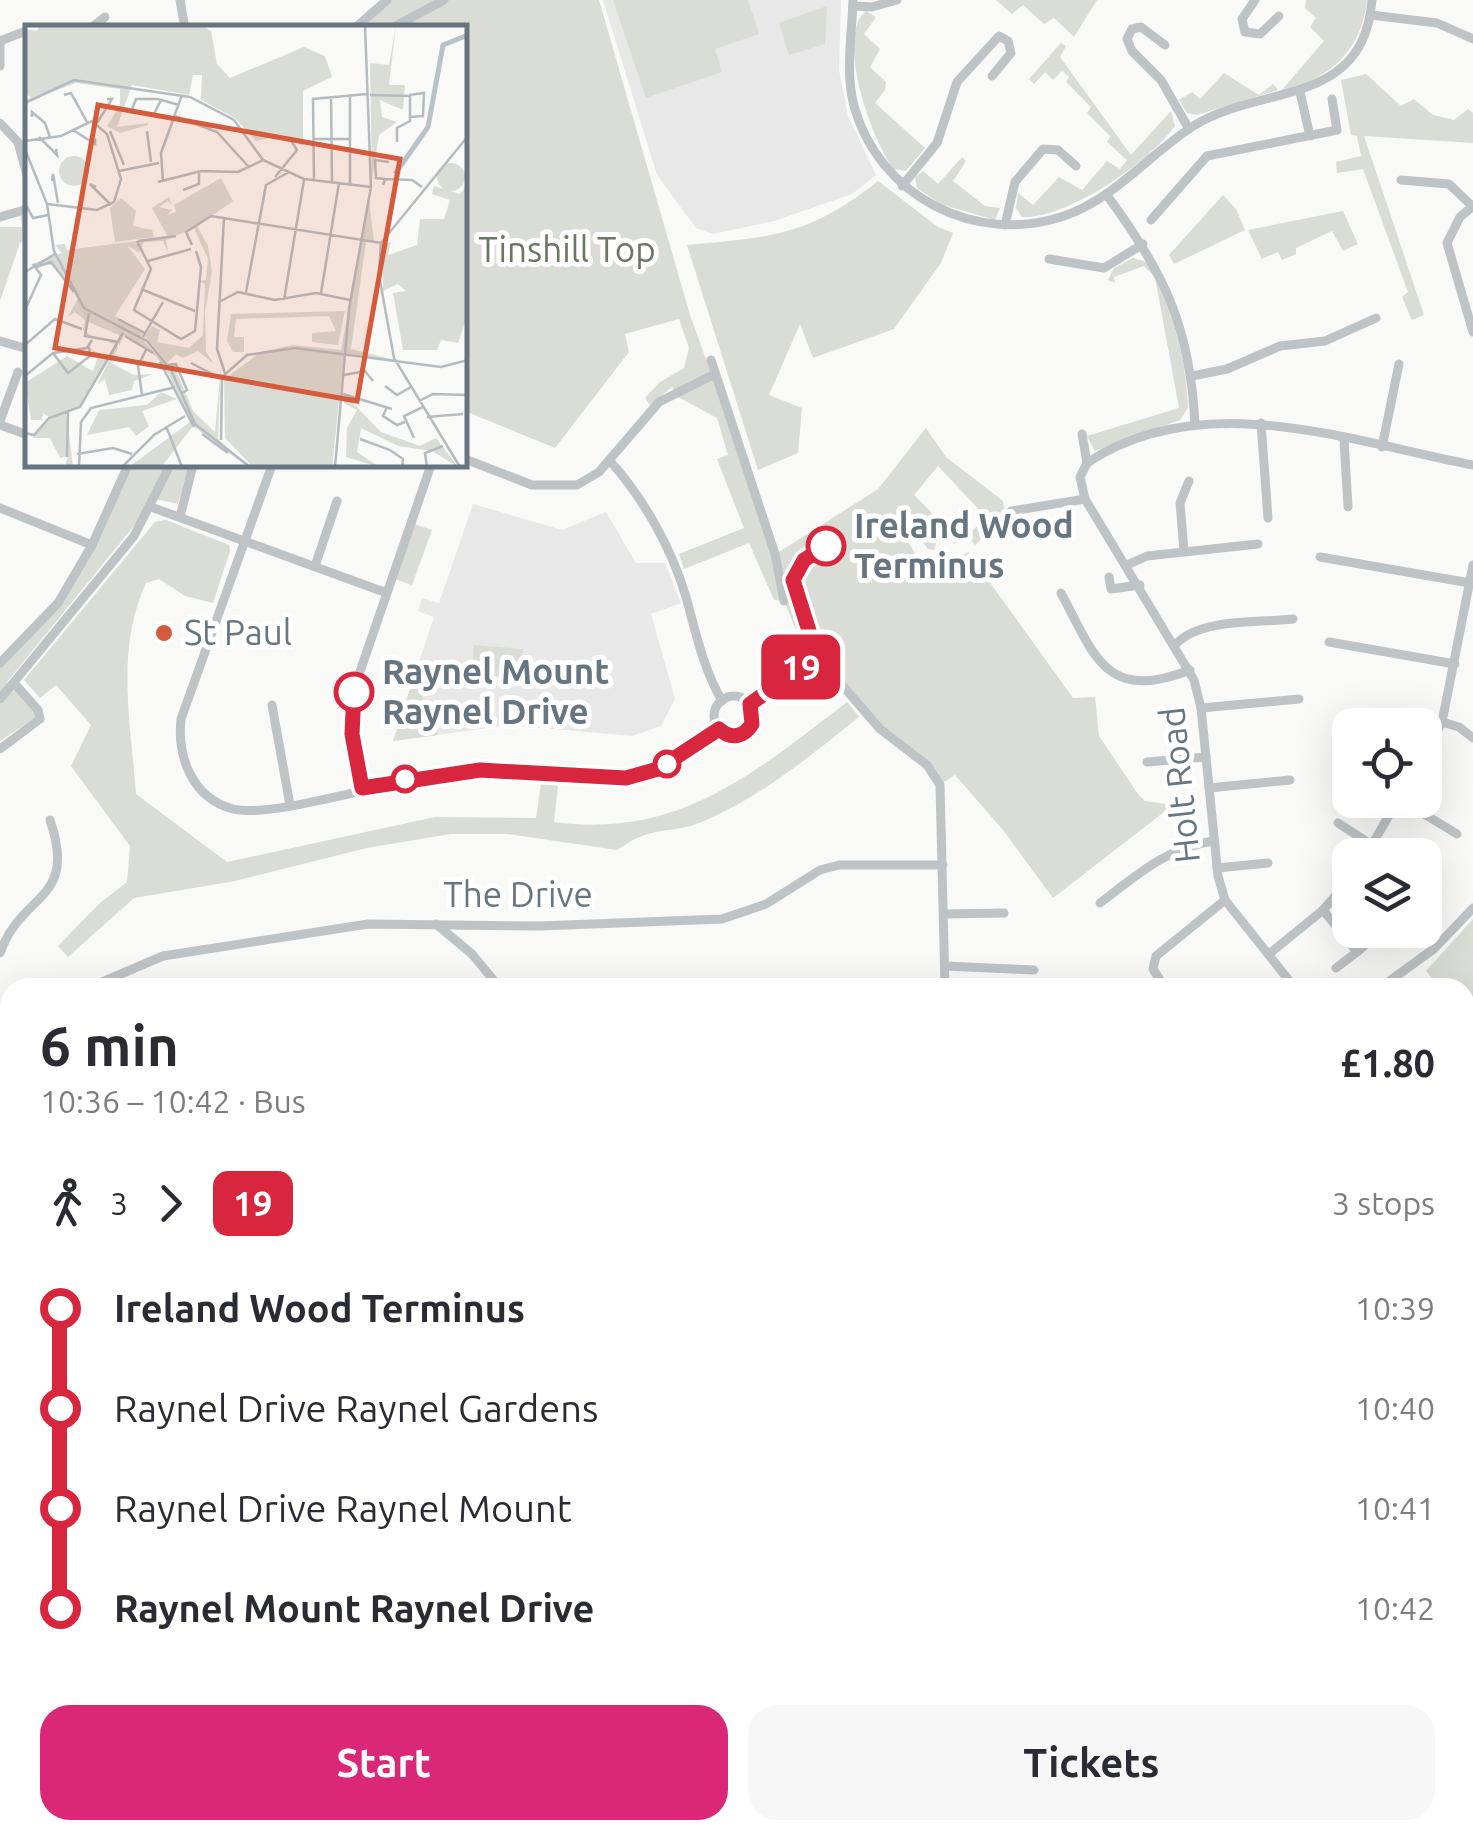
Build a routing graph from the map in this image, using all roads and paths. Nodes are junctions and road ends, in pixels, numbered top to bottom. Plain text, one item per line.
1 (180, 0) edge
2 (387, 0) edge
3 (444, 0) edge
4 (897, 0) edge
5 (1255, 0) edge
6 (1372, 0) edge
7 (853, 3) edge
8 (1279, 16) dead end
9 (1371, 16) junction
10 (105, 17) dead end
11 (95, 25) edge
12 (184, 25) edge
13 (358, 25) edge
14 (398, 25) edge
15 (23, 32) dead end
16 (1472, 37) edge
17 (0, 40) edge
18 (1166, 44) dead end
19 (0, 66) edge
20 (992, 76) dead end
21 (1300, 92) junction
22 (1332, 99) dead end
23 (0, 123) edge
24 (1189, 129) junction
25 (1310, 136) junction
26 (1076, 166) dead end
27 (25, 168) edge
28 (1401, 180) dead end
29 (902, 186) junction
30 (1106, 194) junction
31 (1472, 206) edge
32 (25, 210) edge
33 (0, 217) edge
34 (1150, 220) dead end
35 (1005, 225) junction
36 (1143, 244) junction
37 (1048, 259) dead end
38 (1376, 318) dead end
39 (1473, 332) edge
40 (0, 341) edge
41 (25, 348) edge
42 (711, 360) dead end
43 (1400, 364) dead end
44 (18, 372) dead end
45 (716, 374) junction
46 (1192, 376) junction
47 (0, 423) edge
48 (1261, 423) junction
49 (1195, 424) junction
50 (25, 434) edge
51 (1082, 434) dead end
52 (1344, 440) junction
53 (1382, 447) junction
54 (468, 460) edge
55 (609, 460) junction
56 (1087, 463) junction
57 (1473, 465) edge
58 (127, 468) edge
59 (169, 468) edge
60 (192, 468) edge
61 (271, 468) edge
62 (430, 468) edge
63 (1189, 481) dead end
64 (1085, 499) junction
65 (337, 501) dead end
66 (151, 507) junction
67 (1348, 507) dead end
68 (0, 508) edge
69 (1010, 511) dead end
70 (180, 517) junction
71 (1268, 518) dead end
72 (241, 542) junction
73 (1258, 544) dead end
74 (92, 545) junction
75 (1184, 551) junction
76 (1320, 557) dead end
77 (1473, 565) edge
78 (315, 566) junction
79 (1127, 566) junction
80 (1110, 577) dead end
81 (1470, 584) junction
82 (1140, 586) junction
83 (384, 592) junction
84 (1061, 593) dead end
85 (784, 601) dead end
86 (1293, 620) dead end
87 (1460, 637) junction
88 (1473, 640) edge
89 (1329, 642) dead end
90 (1176, 644) junction
91 (0, 663) edge
92 (1455, 664) junction
93 (1190, 670) junction
94 (14, 684) junction
95 (0, 698) edge
96 (1299, 699) dead end
97 (722, 700) junction
98 (750, 704) junction
99 (272, 705) dead end
100 (1201, 708) junction
101 (1442, 722) joint
102 (719, 729) junction
103 (1473, 738) edge
104 (0, 749) edge
105 (1206, 757) junction
106 (1146, 762) dead end
107 (1290, 780) dead end
108 (362, 788) junction
109 (1209, 788) junction
110 (290, 804) junction
111 (1430, 818) edge
112 (50, 820) dead end
113 (1338, 823) dead end
114 (1456, 834) dead end
115 (1362, 838) edge
116 (1213, 841) junction
117 (1268, 863) dead end
118 (944, 865) junction
119 (1216, 868) junction
120 (1225, 900) junction
121 (1332, 900) edge
122 (1100, 903) dead end
123 (1473, 908) edge
124 (1323, 910) junction
125 (1004, 913) dead end
126 (944, 914) junction
127 (434, 922) junction
128 (474, 924) junction
129 (2, 936) edge
130 (461, 944) junction
131 (1361, 948) edge
132 (1356, 952) junction
133 (0, 953) edge
134 (1268, 954) junction
135 (944, 966) junction
136 (1336, 968) dead end
137 (1034, 970) dead end
138 (108, 978) edge
139 (491, 978) edge
140 (945, 978) edge
141 (1159, 978) edge
142 (1286, 978) edge
143 (1394, 978) edge

1 - 12 street
2 - 13 street
3 - 14 street
4 - 7 street
5 - 8 street
6 - 9 street
7 - 29 street
9 - 16 street
9 - 21 street
10 - 11 street
15 - 17 street
17 - 19 street
18 - 24 street
20 - 29 street
21 - 24 street
21 - 25 street
22 - 25 street
23 - 27 street
24 - 30 street
25 - 34 street
26 - 35 street
28 - 31 street
29 - 35 street
30 - 35 street
30 - 36 street
31 - 39 street
32 - 33 street
36 - 37 street
36 - 46 street
38 - 46 street
40 - 41 street
42 - 45 street
43 - 53 street
44 - 47 street
45 - 55 street
45 - 85 street
46 - 49 street
47 - 50 street
48 - 49 street
48 - 52 street
48 - 71 street
49 - 56 street
51 - 56 street
52 - 53 street
52 - 67 street
53 - 57 street
54 - 55 street
55 - 97 street
56 - 64 street
58 - 74 street
59 - 66 street
60 - 70 street
61 - 72 street
62 - 83 street
63 - 75 street
64 - 69 street
64 - 79 street, Holt Road
65 - 78 street
66 - 70 street
66 - 94 street
68 - 74 street
70 - 72 street
72 - 78 street
72 - 110 street
73 - 75 street
74 - 91 street
75 - 79 street
76 - 81 street
77 - 81 street
78 - 83 street
79 - 82 street, Holt Road
80 - 82 street
81 - 87 street
82 - 90 street, Holt Road
83 - 108 street
84 - 93 street
86 - 90 street
87 - 88 street
87 - 92 street
89 - 92 street
90 - 93 street, Holt Road
92 - 101 street
93 - 100 street, Holt Road
94 - 95 street
94 - 104 street
96 - 100 street
97 - 98 street
97 - 102 street
98 - 102 street
98 - 118 street
99 - 110 street
100 - 105 street, Holt Road
101 - 103 street
102 - 108 street
105 - 106 street
105 - 109 street, Holt Road
107 - 109 street
108 - 110 street
109 - 116 street, Holt Road
111 - 114 street
112 - 129 street
113 - 115 street
116 - 119 street, Holt Road
116 - 122 street
117 - 119 street
118 - 126 street
118 - 128 street, The Drive
119 - 120 street, Holt Road
120 - 134 street, Holt Road
120 - 141 street
121 - 124 street
123 - 143 street
124 - 132 street
124 - 134 street
125 - 126 street
126 - 135 street
127 - 128 street, The Drive
127 - 130 street
127 - 138 street, The Drive
128 - 130 street
129 - 133 street
130 - 139 street
131 - 132 street
132 - 136 street
134 - 142 street, Holt Road
135 - 137 street
135 - 140 street

